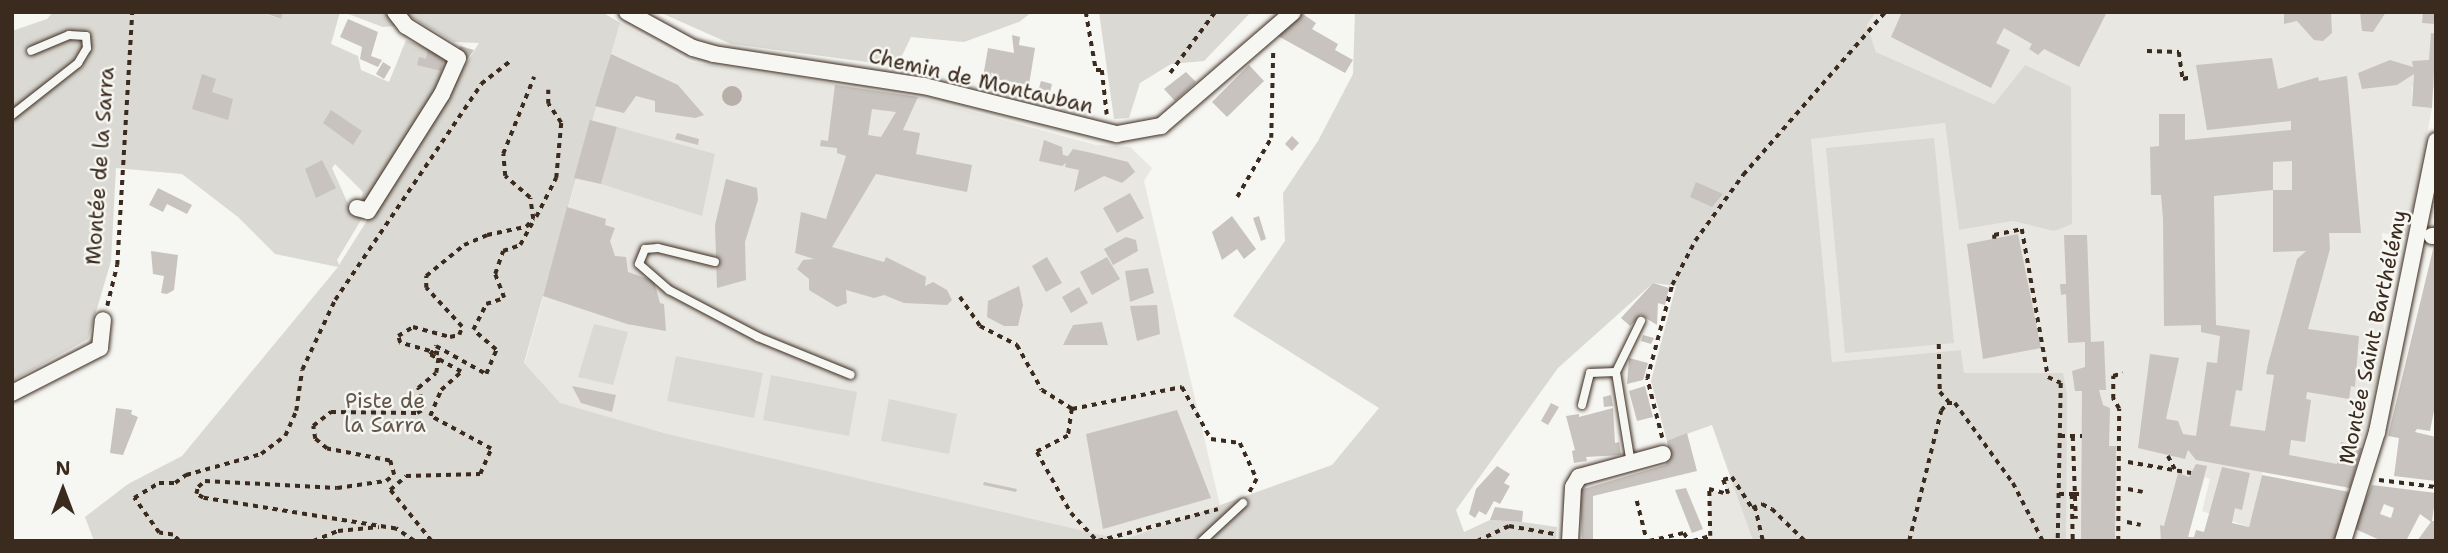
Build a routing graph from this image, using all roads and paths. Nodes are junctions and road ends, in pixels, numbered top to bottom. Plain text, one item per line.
1 (132, 12) edge
2 (395, 12) edge
3 (627, 12) edge
4 (1086, 12) edge
5 (1215, 12) edge
6 (1293, 12) edge
7 (1885, 12) edge
8 (1261, 38) junction
9 (32, 51) dead end
10 (2147, 51) dead end
11 (510, 61) dead end
12 (1170, 73) dead end
13 (534, 77) dead end
14 (2192, 77) dead end
15 (548, 90) dead end
16 (1108, 112) dead end
17 (12, 115) edge
18 (2436, 141) edge
19 (1237, 197) dead end
20 (357, 208) dead end
21 (1994, 239) dead end
22 (715, 262) dead end
23 (960, 297) dead end
24 (103, 320) joint
25 (1641, 321) dead end
26 (1939, 344) dead end
27 (432, 351) junction
28 (439, 360) junction
29 (1616, 372) junction
30 (2123, 373) dead end
31 (851, 376) dead end
32 (12, 393) edge
33 (1950, 403) junction
34 (1582, 405) dead end
35 (1072, 409) junction
36 (2060, 436) junction
37 (2073, 436) junction
38 (2082, 436) dead end
39 (1663, 454) joint
40 (2168, 456) dead end
41 (2128, 462) dead end
42 (1631, 464) junction
43 (2175, 469) junction
44 (2190, 472) dead end
45 (2375, 480) dead end
46 (2436, 487) edge
47 (2128, 489) dead end
48 (2143, 492) dead end
49 (2059, 494) junction
50 (2073, 494) junction
51 (2081, 494) dead end
52 (1637, 501) dead end
53 (1243, 503) junction
54 (1755, 506) junction
55 (2076, 519) junction
56 (2127, 522) dead end
57 (2141, 525) dead end
58 (381, 527) junction
59 (1571, 538) edge
60 (178, 541) edge
61 (313, 541) edge
62 (414, 541) edge
63 (431, 541) edge
64 (1097, 541) edge
65 (1202, 541) edge
66 (1477, 541) edge
67 (1648, 541) edge
68 (1691, 541) edge
69 (1763, 541) edge
70 (1805, 541) edge
71 (1909, 541) edge
72 (2043, 541) edge
73 (2058, 541) edge
74 (2073, 541) edge
75 (2118, 541) edge
76 (2343, 541) edge

1 - 24 path, Montée de la Sarra
2 - 20 street
3 - 8 street, Chemin de Montauban
4 - 16 path
5 - 12 path
6 - 8 street, Chemin de Montauban
7 - 39 path
8 - 19 path
9 - 17 lane
10 - 14 path
11 - 60 path
13 - 27 path
15 - 27 path
18 - 76 street, Montée Saint Barthélémy
21 - 36 path
22 - 31 lane
23 - 35 path
24 - 32 street
25 - 29 lane
26 - 33 path
27 - 28 path
28 - 58 path
28 - 63 path
29 - 34 lane
29 - 42 lane
30 - 75 path
33 - 71 path
33 - 72 path
35 - 53 path
35 - 64 path
36 - 37 path
36 - 49 path
37 - 38 path
37 - 55 path
39 - 42 street
40 - 43 path
41 - 43 path
42 - 59 street
43 - 44 path
45 - 46 path
47 - 48 path
49 - 50 path
49 - 73 path
50 - 51 path, bridge
50 - 55 path
52 - 67 path
53 - 64 path
53 - 65 lane
54 - 68 path
54 - 69 path
54 - 70 path
55 - 74 path
56 - 57 path
58 - 61 path
58 - 62 path
59 - 66 path
67 - 68 path

